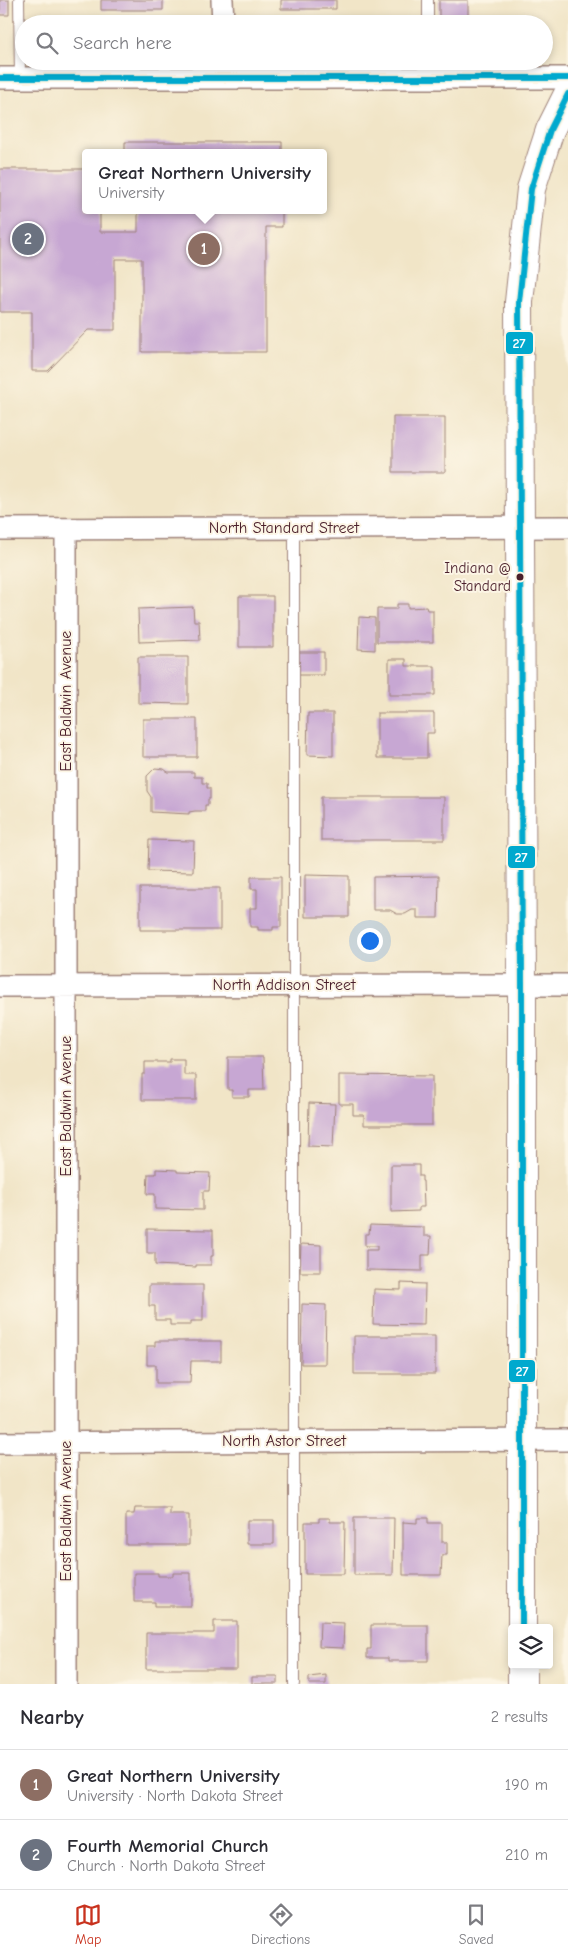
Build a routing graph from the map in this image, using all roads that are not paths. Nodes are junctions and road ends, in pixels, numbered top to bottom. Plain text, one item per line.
1 (19, 0) edge
2 (222, 0) edge
3 (428, 0) edge
4 (17, 15) edge
5 (222, 15) edge
6 (428, 15) edge
7 (15, 35) edge
8 (223, 70) edge
9 (428, 70) edge
10 (10, 78) edge
11 (568, 78) edge
12 (568, 94) edge
13 (520, 527) junction
14 (568, 527) edge
15 (294, 528) junction
16 (0, 529) edge
17 (66, 529) junction
18 (568, 984) edge
19 (294, 985) junction
20 (522, 985) junction
21 (0, 986) edge
22 (66, 986) junction
23 (522, 1440) junction
24 (568, 1440) edge
25 (294, 1441) junction
26 (66, 1442) junction
27 (0, 1443) edge
28 (522, 1624) edge
29 (522, 1669) edge
30 (66, 1684) edge
31 (294, 1684) edge
32 (522, 1684) edge

1 - 4 lane
2 - 5 street
3 - 6 lane
7 - 10 lane
8 - 9 street
8 - 10 street
9 - 11 street
12 - 13 main road
13 - 14 street, North Standard Street
13 - 15 street, North Standard Street
13 - 20 main road
15 - 17 street, North Standard Street
15 - 19 lane
16 - 17 street, North Standard Street
17 - 22 street, East Baldwin Avenue
18 - 20 street, North Addison Street
19 - 20 street, North Addison Street
19 - 22 street, North Addison Street
19 - 25 lane
20 - 23 main road
21 - 22 street, North Addison Street
22 - 26 street, East Baldwin Avenue
23 - 24 street, North Astor Street
23 - 25 street, North Astor Street
23 - 28 main road
25 - 26 street, North Astor Street
25 - 31 lane
26 - 27 street, North Astor Street
26 - 30 street, East Baldwin Avenue
29 - 32 main road

